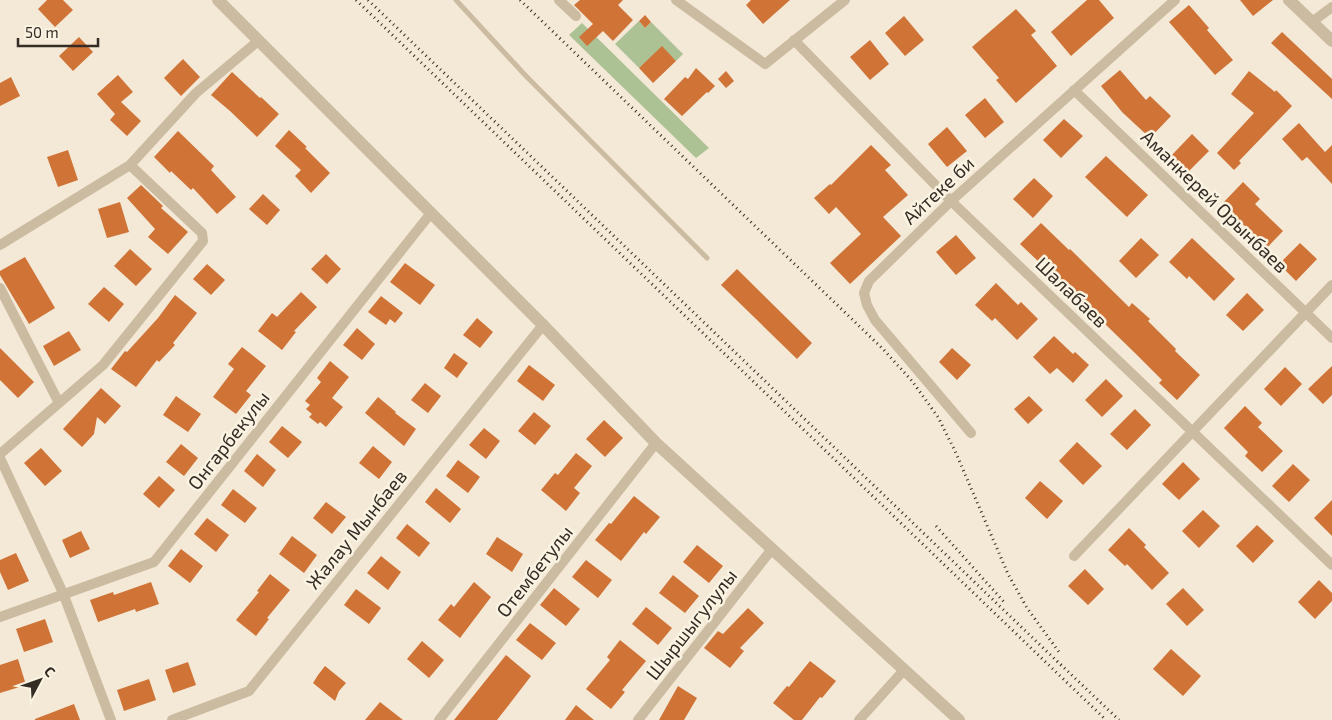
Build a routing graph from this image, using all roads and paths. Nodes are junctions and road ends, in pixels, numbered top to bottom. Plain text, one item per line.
1 (218, 0) edge
2 (456, 0) edge
3 (559, 0) edge
4 (676, 0) edge
5 (845, 0) edge
6 (1175, 0) edge
7 (1289, 0) edge
8 (1332, 7) edge
9 (576, 16) dead end
10 (1312, 22) junction
11 (794, 40) junction
12 (1332, 40) edge
13 (258, 41) junction
14 (1074, 90) junction
15 (130, 165) junction
16 (951, 201) junction
17 (431, 213) junction
18 (0, 245) edge
19 (707, 258) dead end
20 (1332, 285) edge
21 (0, 288) edge
22 (1306, 313) junction
23 (542, 325) junction
24 (1332, 338) edge
25 (59, 403) junction
26 (1193, 432) junction
27 (971, 433) dead end
28 (656, 443) junction
29 (0, 456) edge
30 (772, 549) junction
31 (1074, 556) dead end
32 (1332, 565) edge
33 (63, 593) junction
34 (0, 616) edge
35 (904, 670) junction
36 (111, 720) edge
37 (172, 720) edge
38 (439, 720) edge
39 (638, 720) edge
40 (859, 720) edge
41 (959, 720) edge

1 - 13 street
2 - 19 lane
3 - 9 street
4 - 11 street
5 - 11 street
6 - 14 street, Айтеке би
7 - 10 street
8 - 10 street
10 - 12 street
11 - 16 street, Шалабаев
13 - 15 street
13 - 17 street
14 - 16 street, Айтеке би
14 - 22 street, Аманкерей Орынбаев
15 - 18 street
15 - 25 street
16 - 26 street, Шалабаев
16 - 27 street, Айтеке би
17 - 23 street
17 - 33 street, Онгарбекулы
20 - 22 street
21 - 25 street
22 - 24 street, Аманкерей Орынбаев
22 - 26 street
23 - 28 street
23 - 37 street, Жалау Мынбаев
25 - 29 street
26 - 31 street
26 - 32 street, Шалабаев
28 - 30 street
28 - 38 street, Отембетулы
29 - 33 street
30 - 35 street
30 - 39 street, Шыршыгулулы
33 - 34 street, Онгарбекулы
33 - 36 street
35 - 40 street
35 - 41 street

